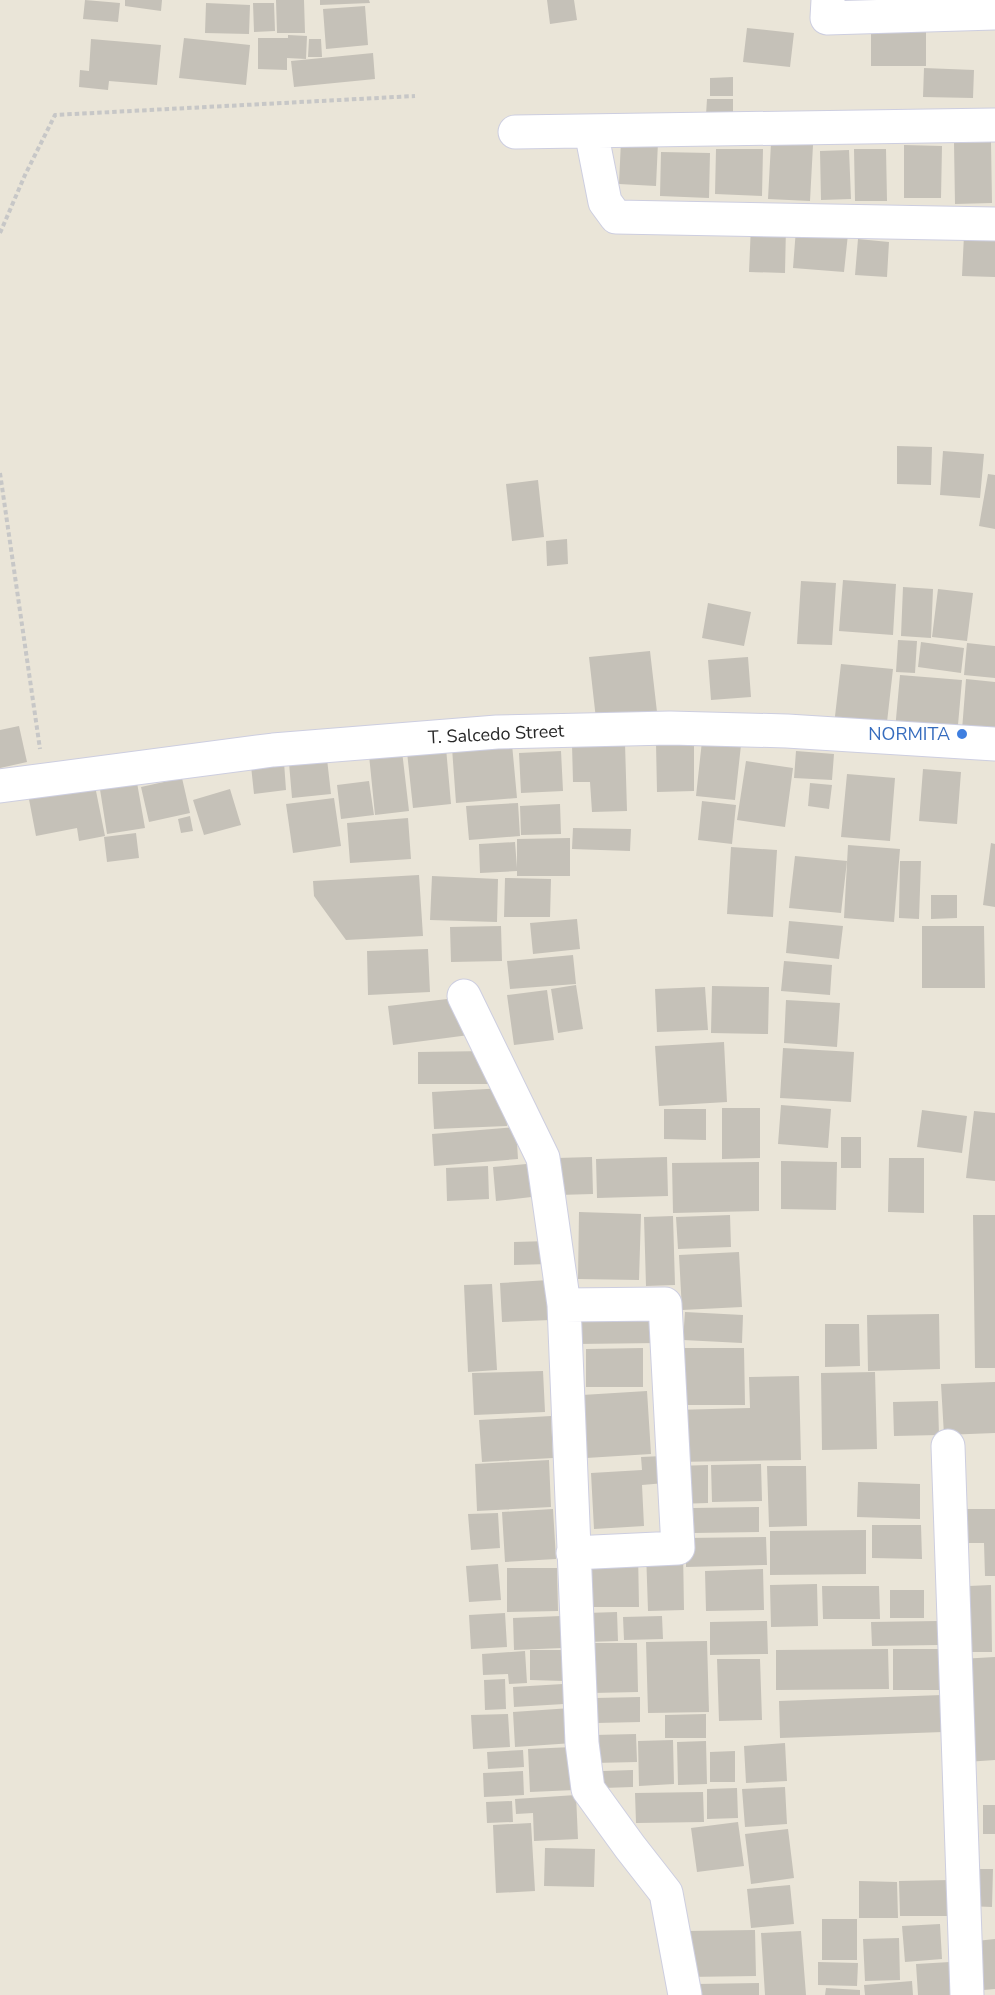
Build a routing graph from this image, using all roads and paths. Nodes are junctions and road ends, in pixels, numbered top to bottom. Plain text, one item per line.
1 (828, 0) edge
2 (995, 14) edge
3 (415, 96) dead end
4 (995, 125) edge
5 (591, 131) junction
6 (515, 132) dead end
7 (995, 224) edge
8 (0, 233) edge
9 (0, 473) edge
10 (995, 744) edge
11 (44, 780) junction
12 (0, 786) edge
13 (464, 996) dead end
14 (564, 1305) junction
15 (948, 1446) dead end
16 (573, 1553) junction
17 (685, 1995) edge
18 (967, 1995) edge

1 - 2 street
3 - 8 path
4 - 5 street
5 - 6 street
5 - 7 street
9 - 11 path
10 - 11 street, T. Salcedo Street
11 - 12 street, T. Salcedo Street
13 - 14 street
14 - 16 street
14 - 16 street
15 - 18 street
16 - 17 street

